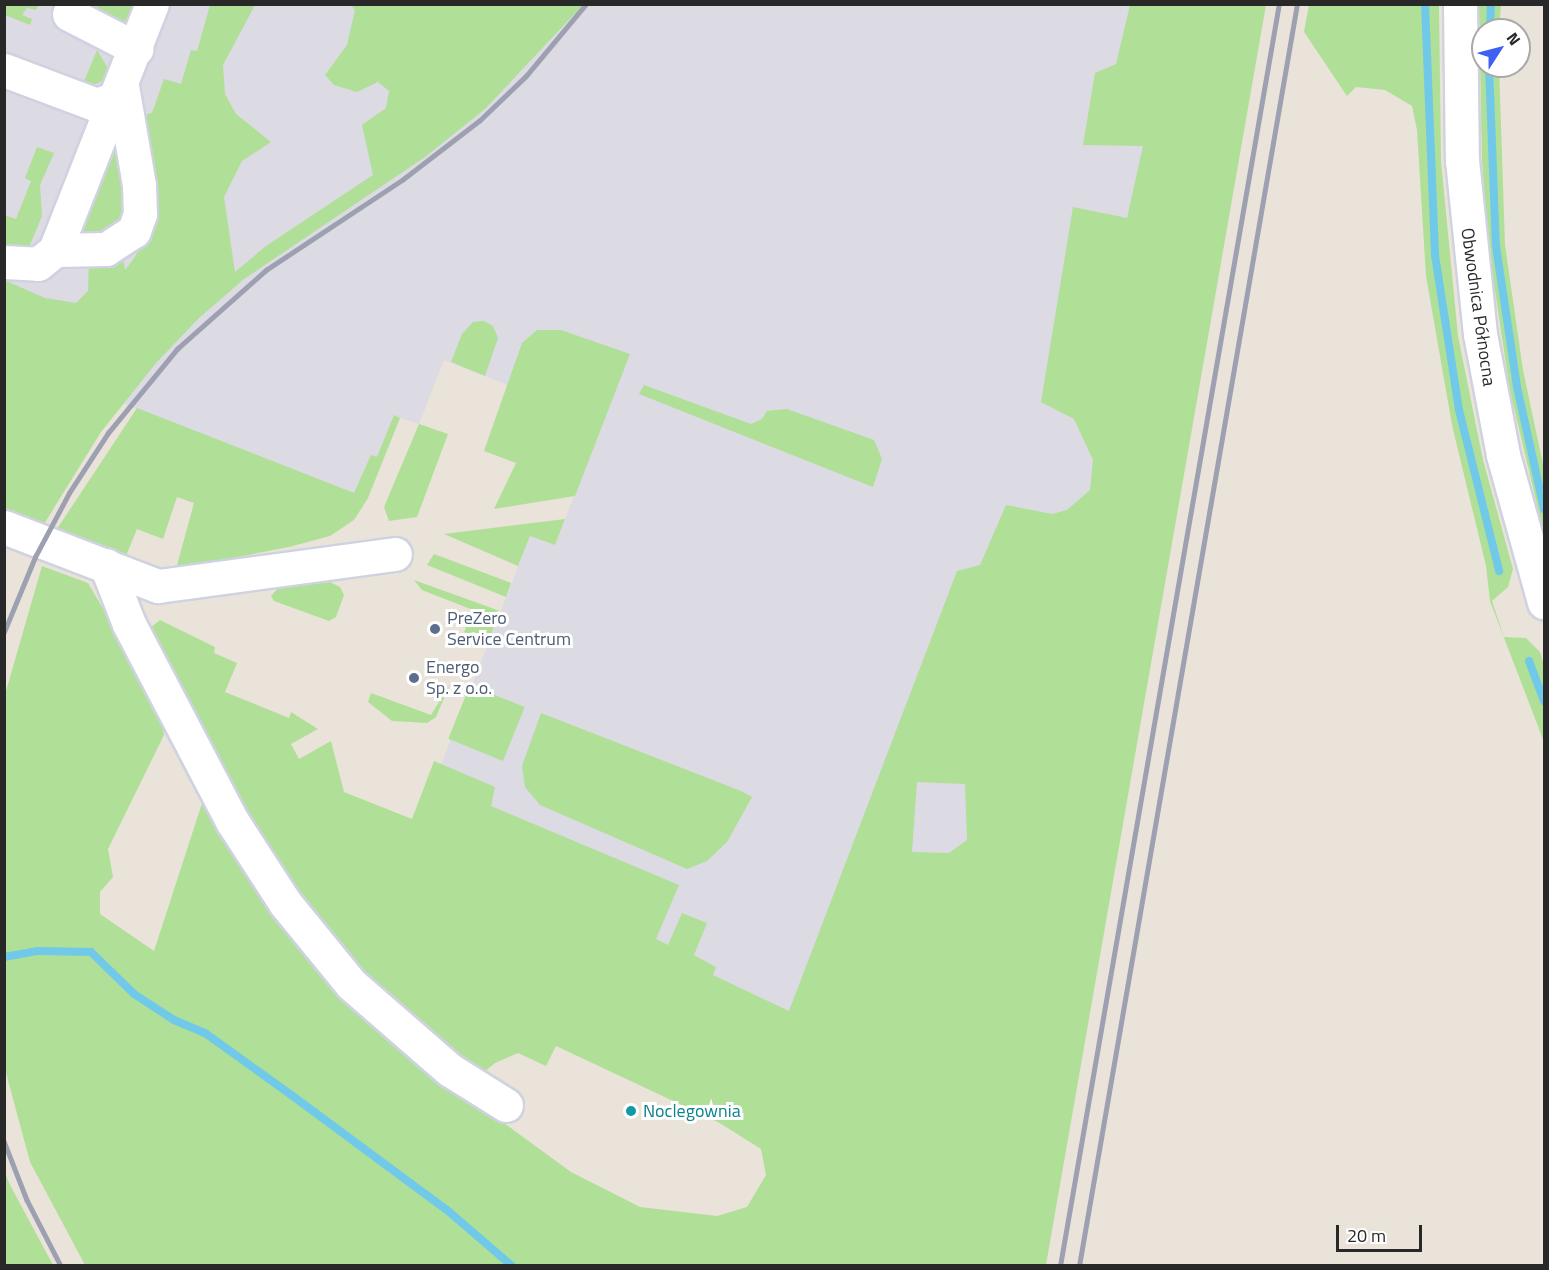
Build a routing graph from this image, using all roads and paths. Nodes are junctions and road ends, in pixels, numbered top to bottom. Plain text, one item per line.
1 (152, 4) edge
2 (1460, 4) edge
3 (69, 14) dead end
4 (137, 49) junction
5 (4, 70) edge
6 (120, 91) junction
7 (56, 250) junction
8 (4, 262) edge
9 (4, 527) edge
10 (395, 554) dead end
11 (93, 560) junction
12 (1545, 602) edge
13 (506, 1105) dead end

1 - 4 street
2 - 12 street, Obwodnica Północna
3 - 4 street
4 - 6 street
5 - 6 street
6 - 7 street
6 - 7 street
7 - 8 street
9 - 11 street
10 - 11 street
11 - 13 street

